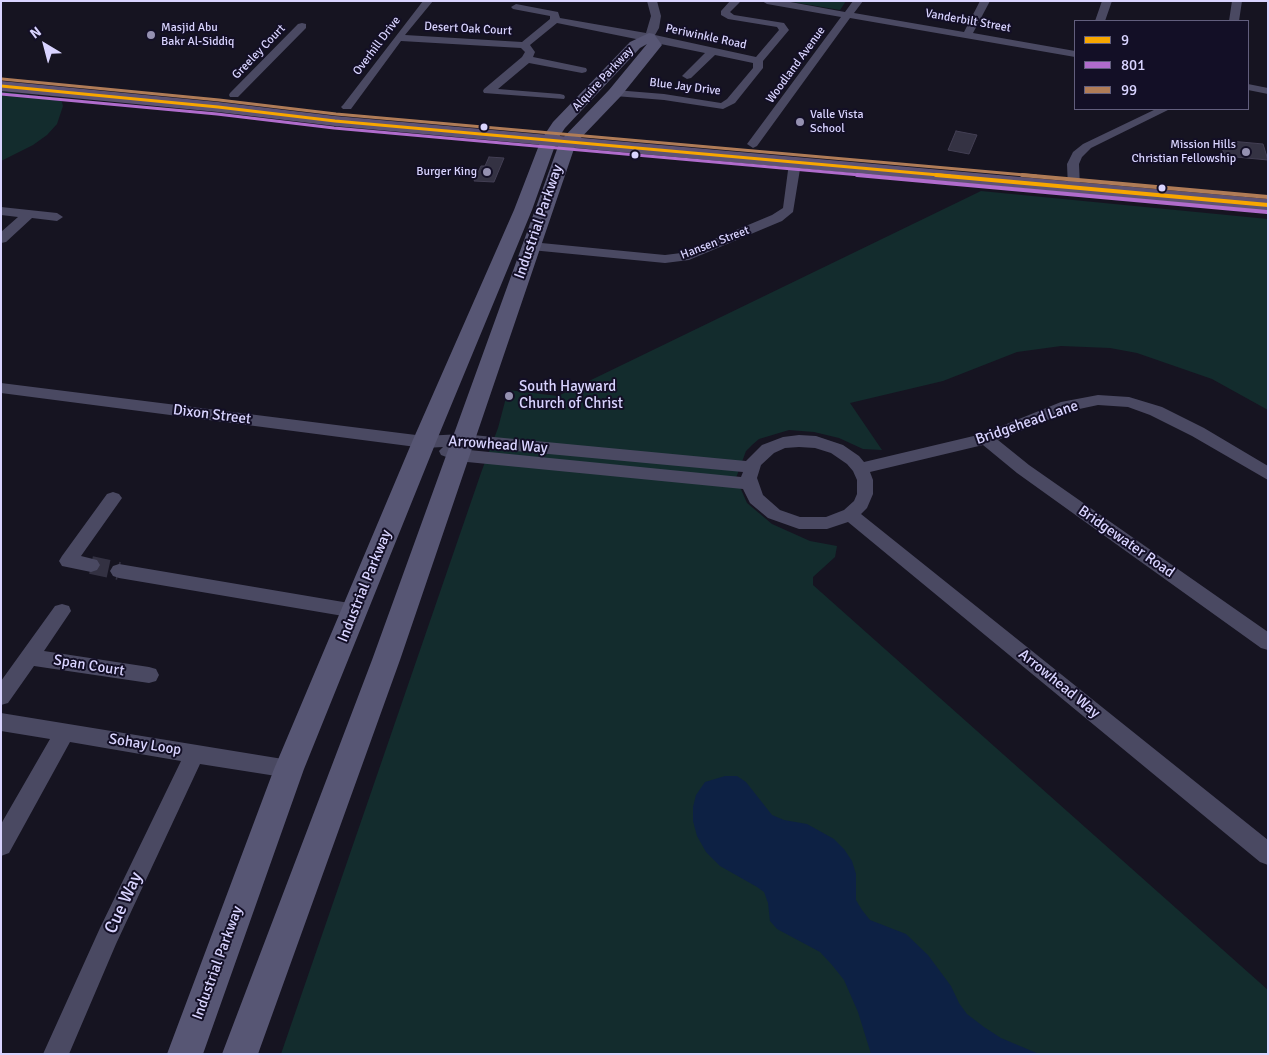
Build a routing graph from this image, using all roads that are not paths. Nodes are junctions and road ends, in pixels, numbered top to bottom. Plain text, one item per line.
1 (428, 1) edge
2 (652, 1) edge
3 (767, 1) edge
4 (858, 1) edge
5 (985, 1) edge
6 (1107, 1) edge
7 (1237, 1) edge
8 (735, 2) edge
9 (516, 7) dead end
10 (848, 15) junction
11 (555, 20) junction
12 (1100, 20) edge
13 (1234, 20) edge
14 (302, 26) dead end
15 (967, 35) junction
16 (649, 37) junction
17 (398, 38) junction
18 (524, 45) junction
19 (713, 50) junction
20 (1074, 54) edge
21 (527, 59) junction
22 (758, 61) junction
23 (582, 70) dead end
24 (1, 74) edge
25 (687, 76) dead end
26 (1, 86) edge
27 (1249, 87) edge
28 (1268, 91) edge
29 (615, 93) junction
30 (234, 96) junction
31 (560, 97) dead end
32 (348, 108) junction
33 (1162, 110) edge
34 (580, 126) junction
35 (559, 135) junction
36 (753, 144) junction
37 (795, 163) junction
38 (1074, 182) junction
39 (1268, 193) edge
40 (1268, 205) edge
41 (1, 211) edge
42 (28, 214) junction
43 (57, 217) dead end
44 (1, 239) edge
45 (531, 246) junction
46 (1, 388) edge
47 (986, 439) junction
48 (424, 442) junction
49 (459, 448) junction
50 (860, 469) junction
51 (1268, 474) edge
52 (750, 476) junction
53 (113, 498) dead end
54 (850, 514) junction
55 (91, 565) tunnel mouth
56 (119, 570) tunnel mouth
57 (62, 611) dead end
58 (355, 611) junction
59 (1268, 642) edge
60 (28, 657) junction
61 (149, 675) dead end
62 (1, 696) edge
63 (1, 722) edge
64 (65, 732) junction
65 (195, 754) junction
66 (289, 769) junction
67 (1, 846) edge
68 (1268, 854) edge
69 (56, 1054) edge
70 (184, 1054) edge
71 (240, 1054) edge

1 - 17 street, Overhill Drive
2 - 16 street, Alquire Parkway
3 - 10 street, Vanderbilt Street
4 - 10 street, Woodland Avenue
5 - 15 street
6 - 12 street
7 - 13 street
8 - 22 street, Blue Jay Drive
9 - 11 street, Periwinkle Road
10 - 15 street, Vanderbilt Street
10 - 36 street, Woodland Avenue
11 - 16 street, Periwinkle Road
11 - 18 street
14 - 30 street, Greeley Court
15 - 20 street, Vanderbilt Street
16 - 19 street, Periwinkle Road
16 - 29 main road, Alquire Parkway
16 - 35 main road, Alquire Parkway
17 - 18 street, Desert Oak Court
17 - 32 street, Overhill Drive
18 - 21 street, Desert Oak Court
19 - 22 street, Periwinkle Road
19 - 25 street
21 - 23 street
21 - 31 street
22 - 29 street, Blue Jay Drive
24 - 30 main road
26 - 35 main road
27 - 28 street
29 - 34 main road, Alquire Parkway
30 - 32 main road
32 - 35 main road
33 - 38 street
34 - 35 main road
34 - 36 main road
35 - 37 main road
35 - 45 main road, Industrial Parkway
35 - 48 main road, Industrial Parkway
36 - 38 main road
37 - 38 main road
37 - 45 street, Hansen Street
38 - 39 main road
38 - 40 main road
41 - 42 street
42 - 43 street
42 - 44 street
45 - 49 main road, Industrial Parkway
46 - 48 street, Dixon Street
47 - 50 street, Bridgehead Lane
47 - 51 street, Bridgehead Lane
47 - 59 street, Bridgewater Road
48 - 49 street, Arrowhead Way
48 - 58 main road, Industrial Parkway
49 - 52 street, Arrowhead Way
49 - 71 main road, Industrial Parkway
50 - 52 street
50 - 54 street
52 - 54 street
53 - 55 street
54 - 68 street, Arrowhead Way
56 - 58 street
57 - 60 street, Span Court
58 - 66 main road, Industrial Parkway
60 - 61 street, Span Court
60 - 62 street, Span Court
63 - 64 street, Sohay Loop
64 - 65 street, Sohay Loop
64 - 67 street
65 - 66 street, Sohay Loop
65 - 69 street, Cue Way
66 - 70 main road, Industrial Parkway

